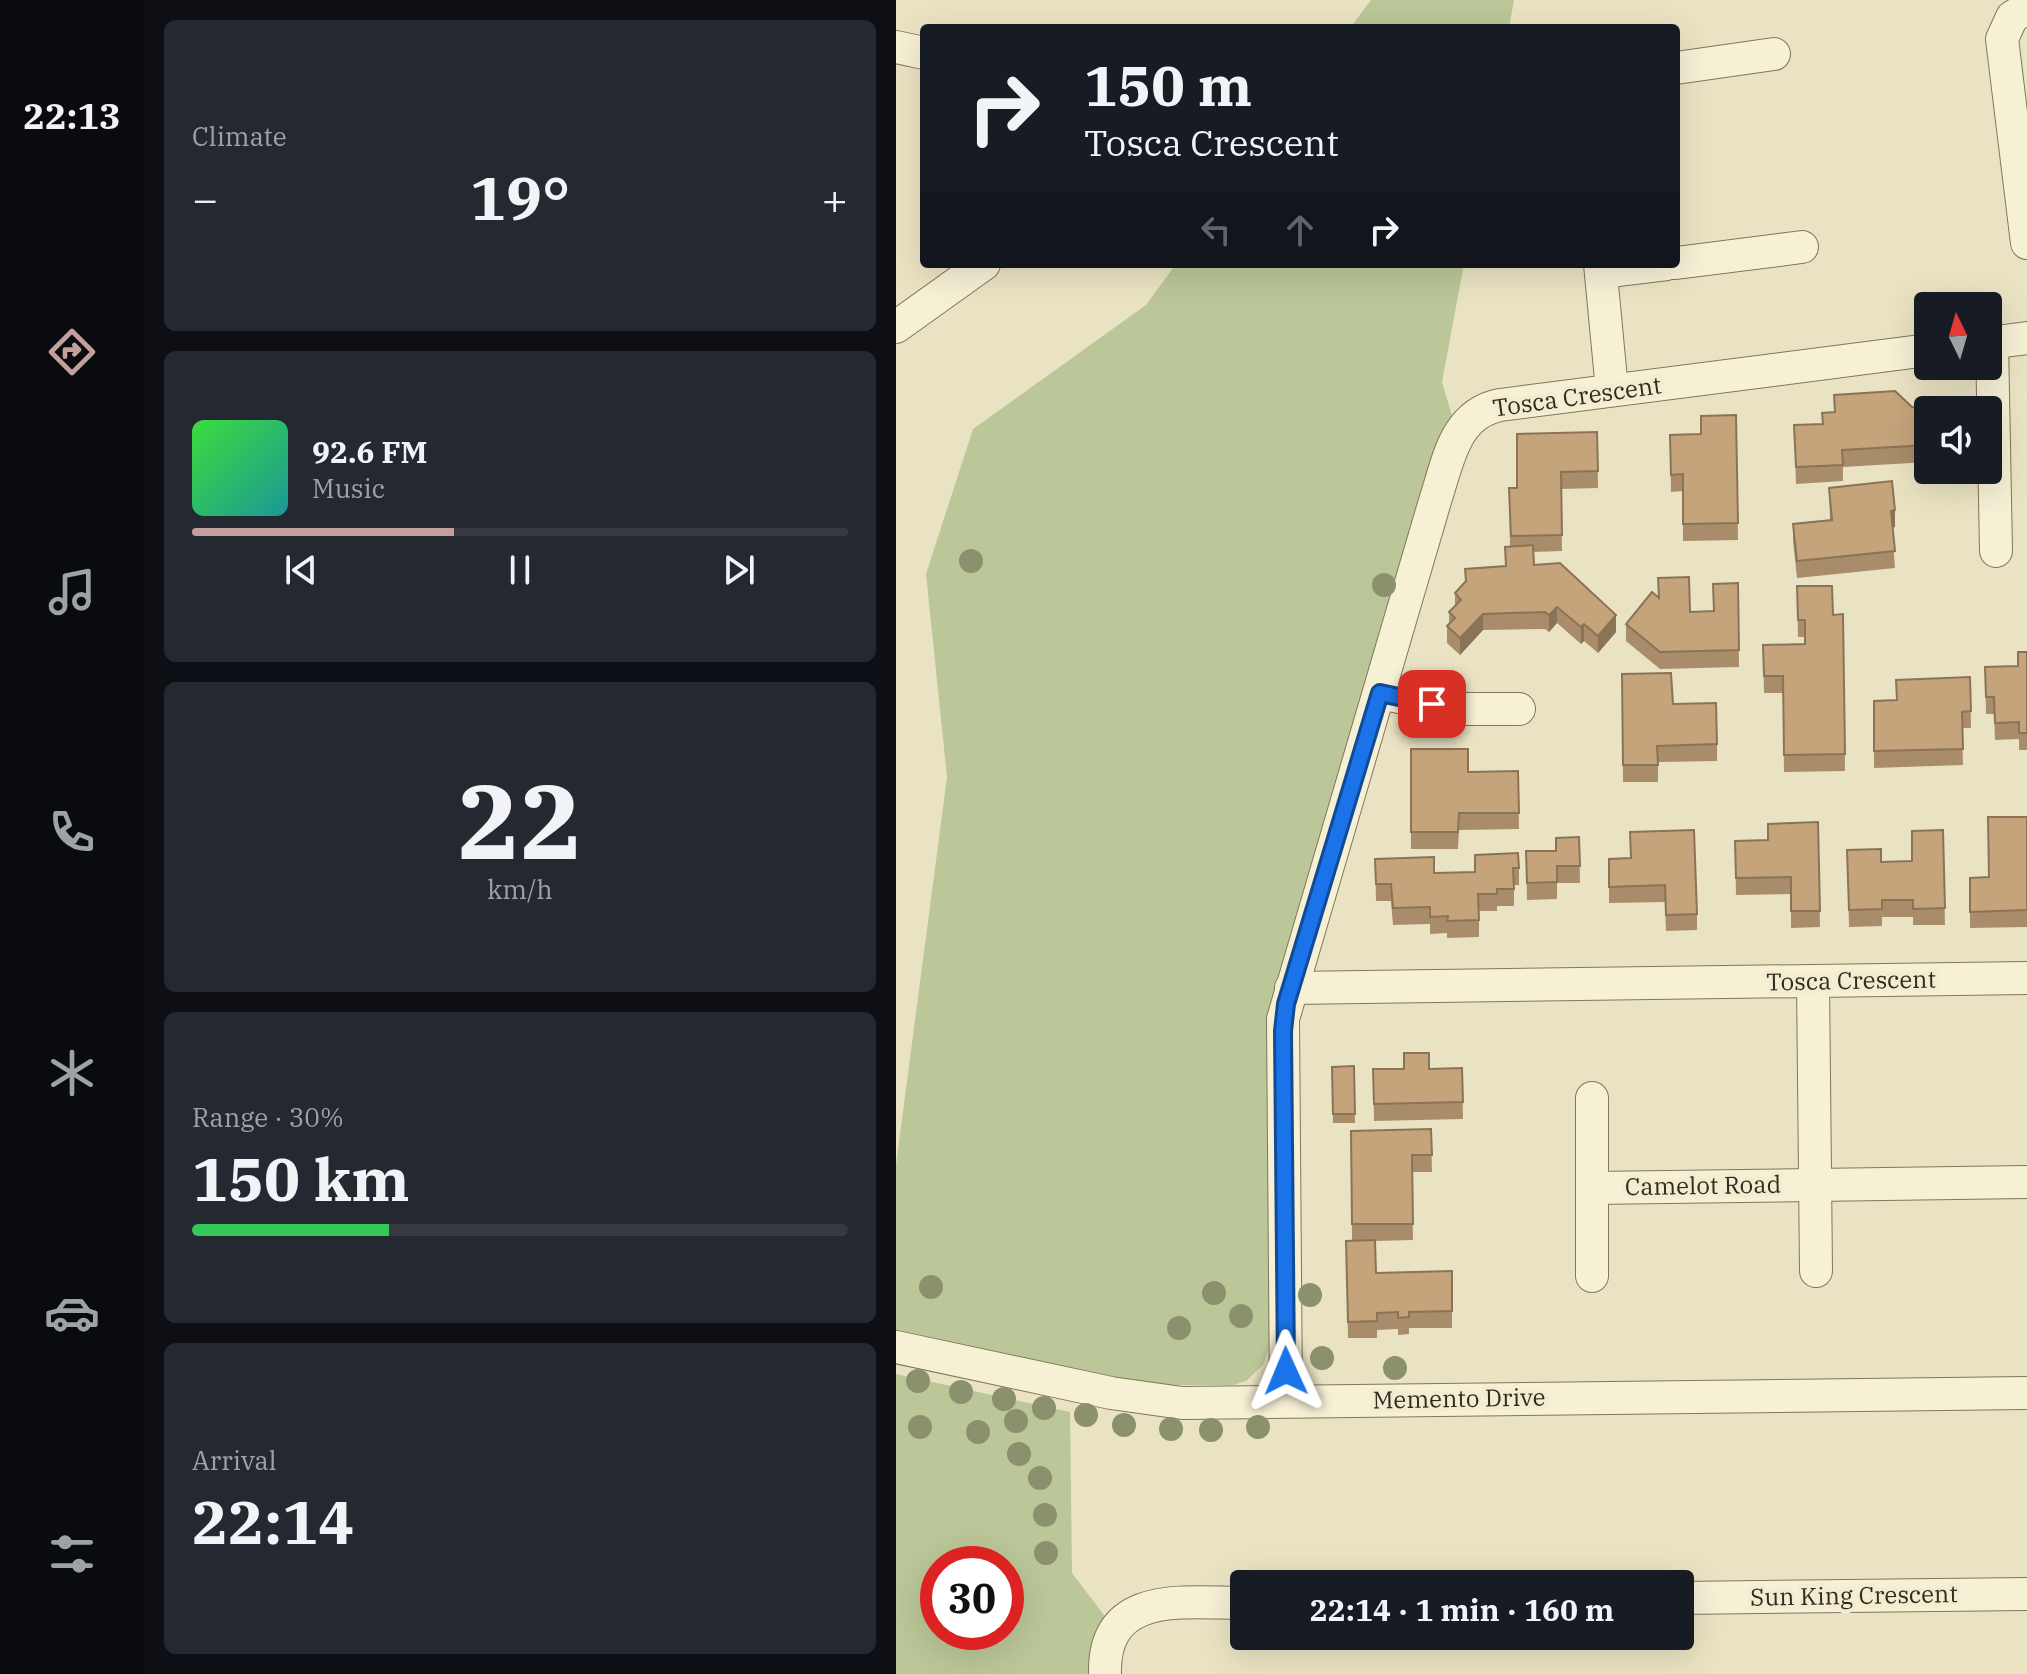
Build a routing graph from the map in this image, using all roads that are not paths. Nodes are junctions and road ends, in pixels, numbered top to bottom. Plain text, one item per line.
1 (2027, 8) edge
2 (896, 47) edge
3 (920, 52) edge
4 (1774, 54) dead end
5 (1680, 67) edge
6 (2025, 211) edge
7 (2027, 243) edge
8 (1802, 247) dead end
9 (1680, 262) edge
10 (978, 268) edge
11 (1601, 268) edge
12 (896, 327) edge
13 (2027, 338) edge
14 (2002, 341) edge
15 (1914, 352) edge
16 (1991, 380) edge
17 (1612, 390) junction
18 (1996, 551) dead end
19 (1380, 693) junction
20 (1519, 709) dead end
21 (2027, 978) edge
22 (1813, 981) junction
23 (1291, 988) junction
24 (1592, 1098) dead end
25 (2027, 1182) edge
26 (1815, 1185) junction
27 (1592, 1188) junction
28 (1816, 1271) dead end
29 (1592, 1276) dead end
30 (896, 1347) edge
31 (2027, 1393) edge
32 (1286, 1401) junction
33 (2027, 1594) edge
34 (1694, 1598) edge
35 (1230, 1603) edge
36 (1105, 1674) edge

1 - 6 street
2 - 3 street
4 - 5 street
6 - 7 street
8 - 9 street
10 - 12 street
11 - 17 street
13 - 14 street
15 - 17 street, Tosca Crescent
16 - 18 street
17 - 19 street, Tosca Crescent
19 - 20 street
19 - 23 street, Tosca Crescent
21 - 22 street, Tosca Crescent
22 - 23 street, Tosca Crescent
22 - 26 street, Camelot Road
23 - 32 street, Tosca Crescent
24 - 27 street, Camelot Road
25 - 26 street, Camelot Road
26 - 27 street, Camelot Road
26 - 28 street, Camelot Road
27 - 29 street, Camelot Road
30 - 32 street, Memento Drive
31 - 32 street, Memento Drive
33 - 34 street, Sun King Crescent
35 - 36 street

